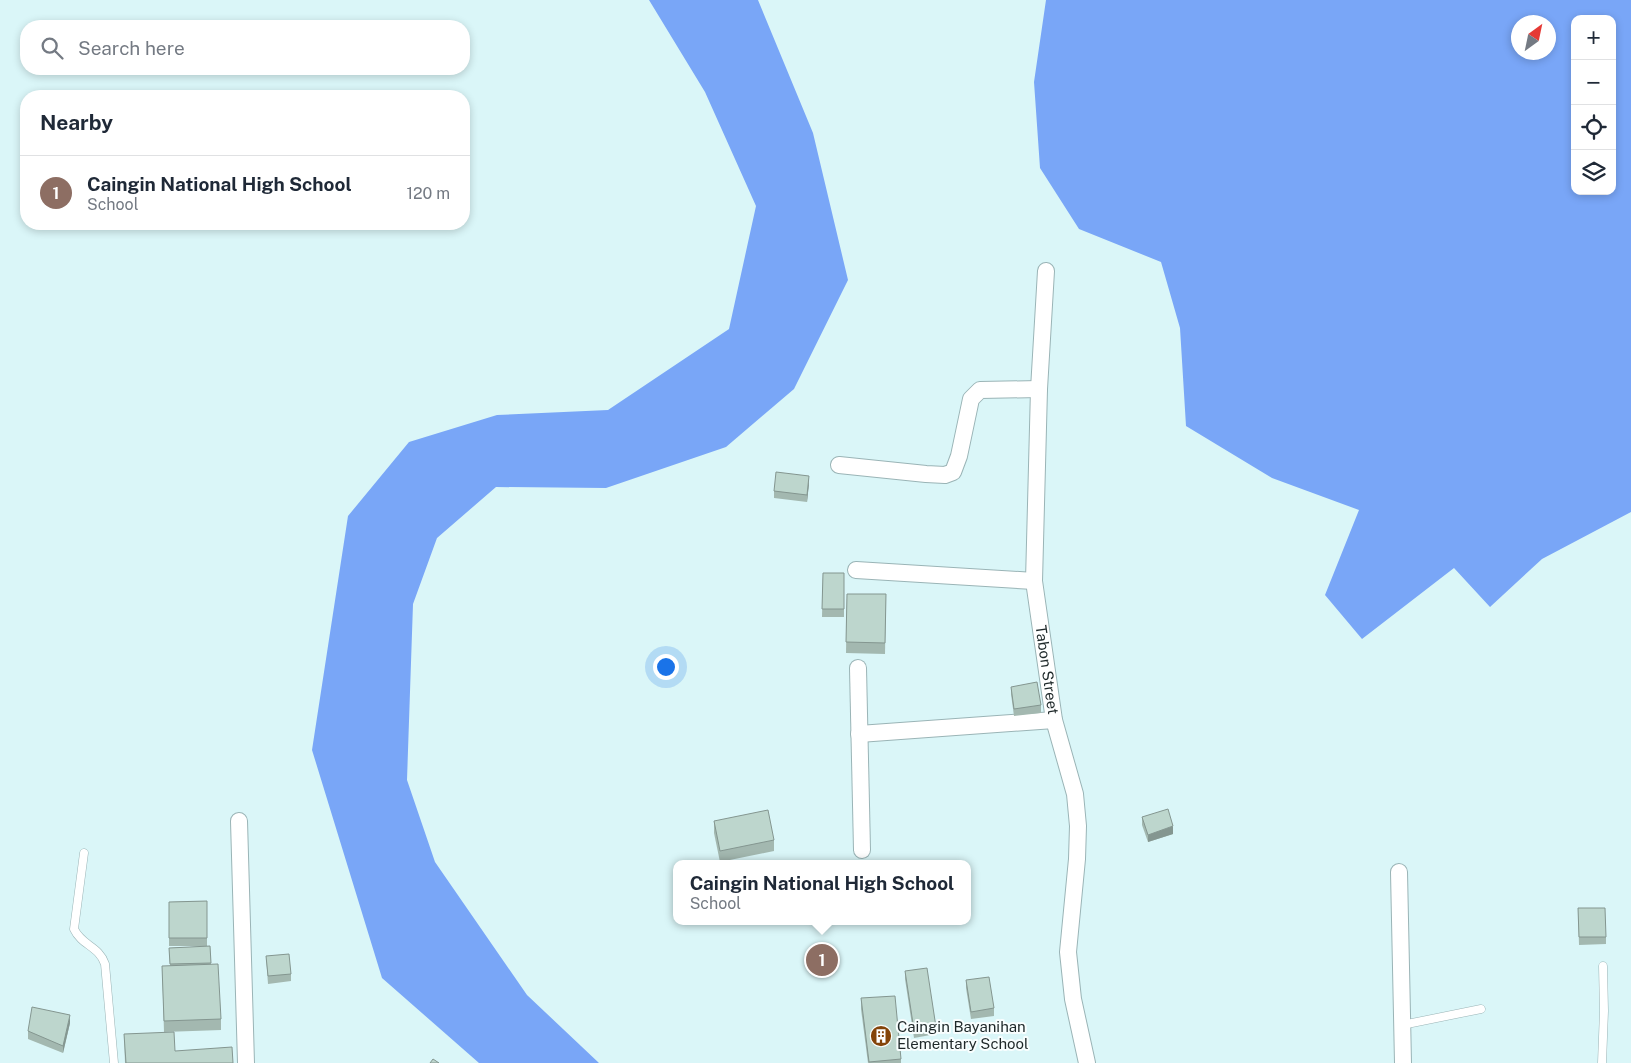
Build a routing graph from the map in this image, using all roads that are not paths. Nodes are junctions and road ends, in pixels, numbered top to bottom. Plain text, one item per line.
1 (1046, 271) dead end
2 (1039, 389) junction
3 (839, 465) dead end
4 (856, 570) dead end
5 (1034, 581) junction
6 (858, 668) dead end
7 (1054, 720) junction
8 (859, 734) junction
9 (239, 821) dead end
10 (862, 850) dead end
11 (84, 853) dead end
12 (1399, 872) dead end
13 (1603, 966) dead end
14 (1481, 1009) dead end
15 (1402, 1026) junction
16 (114, 1063) edge
17 (246, 1063) edge
18 (1087, 1063) edge
19 (1403, 1063) edge
20 (1602, 1063) edge

1 - 2 street, Tabon Street
2 - 3 street
2 - 5 street, Tabon Street
4 - 5 street
5 - 7 street, Tabon Street
6 - 8 street
7 - 8 street
7 - 18 street, Tabon Street
8 - 10 street
9 - 17 street
11 - 16 lane
12 - 15 street
13 - 20 lane
14 - 15 lane
15 - 19 street

